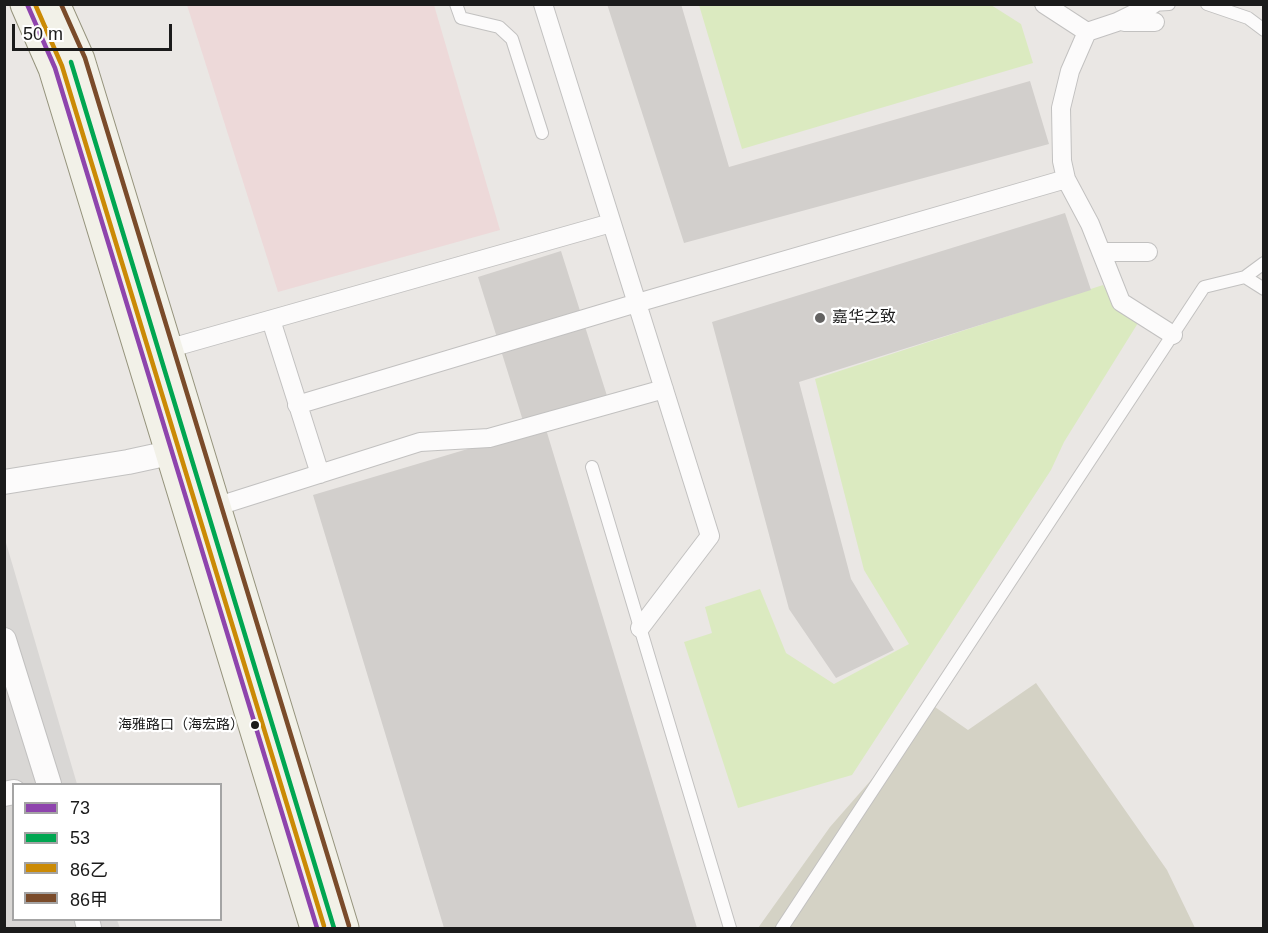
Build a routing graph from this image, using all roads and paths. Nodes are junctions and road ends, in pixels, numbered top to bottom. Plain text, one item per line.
1 (27, 4) edge
2 (54, 4) edge
3 (456, 4) edge
4 (543, 4) edge
5 (1044, 4) edge
6 (1207, 4) edge
7 (1159, 11) edge
8 (1263, 30) edge
9 (1087, 33) junction
10 (542, 133) dead end
11 (1066, 179) junction
12 (611, 223) junction
13 (1101, 252) junction
14 (1148, 252) dead end
15 (1263, 263) edge
16 (1245, 277) junction
17 (1263, 289) edge
18 (637, 303) junction
19 (271, 320) junction
20 (1173, 335) junction
21 (167, 350) junction
22 (663, 389) junction
23 (297, 405) junction
24 (185, 449) junction
25 (592, 467) dead end
26 (320, 474) junction
27 (4, 482) edge
28 (215, 507) junction
29 (640, 628) junction
30 (4, 640) edge
31 (48, 783) edge
32 (317, 928) edge
33 (342, 928) edge
34 (730, 928) edge
35 (782, 928) edge

1 - 24 main road
2 - 21 main road
3 - 10 lane
4 - 12 street
5 - 9 street
6 - 8 lane
7 - 9 street
9 - 11 street
11 - 13 street
11 - 18 street
12 - 18 street
12 - 19 street
13 - 14 street
13 - 20 street
15 - 16 lane
16 - 17 lane
16 - 20 lane
18 - 22 street
18 - 23 street
19 - 21 street
19 - 23 street
20 - 35 lane
21 - 24 main road
22 - 26 street
22 - 29 street
23 - 26 street
24 - 27 street
24 - 28 main road
24 - 32 main road
25 - 29 lane
26 - 28 street
28 - 33 main road
29 - 34 lane
30 - 31 street

